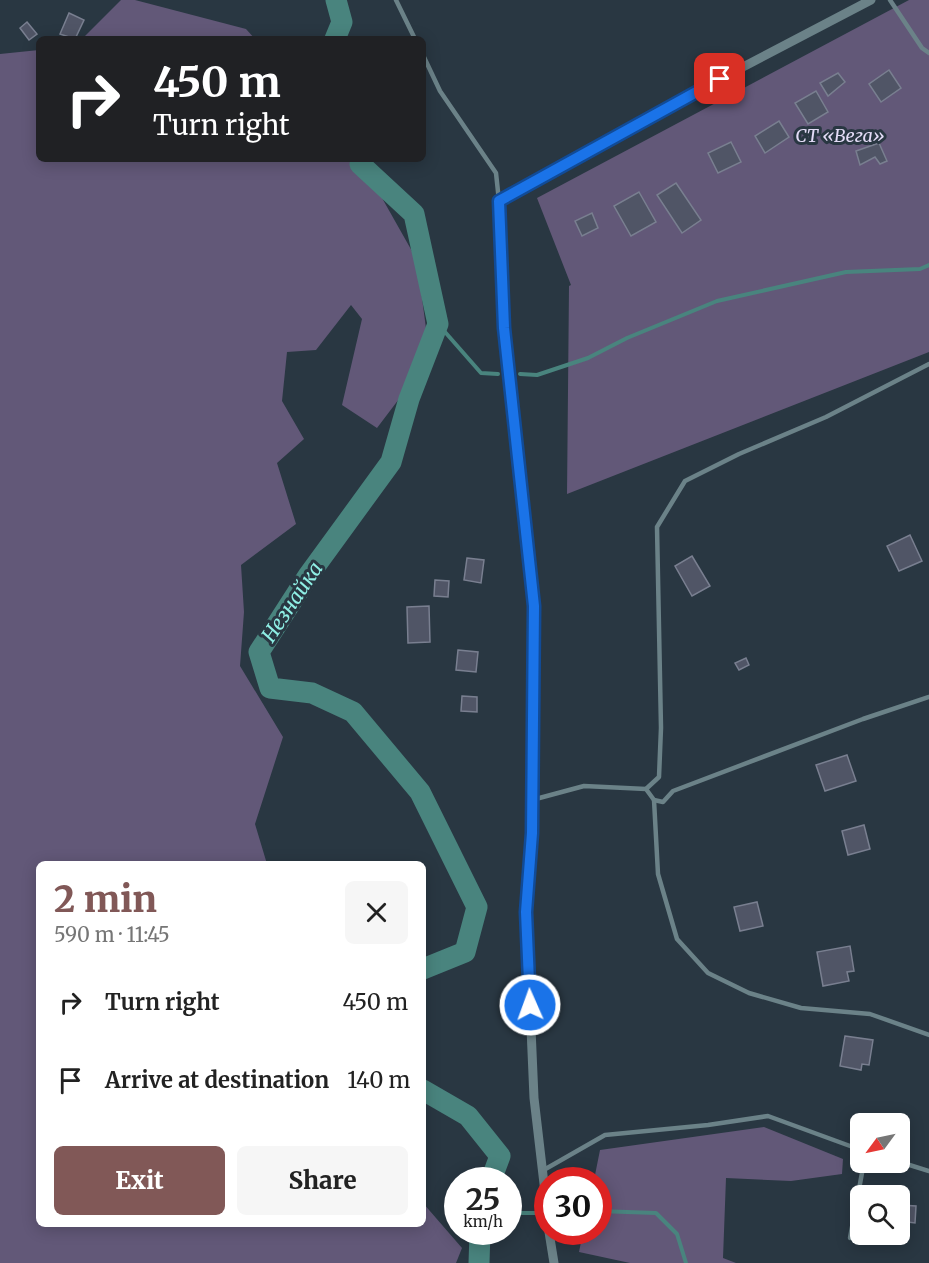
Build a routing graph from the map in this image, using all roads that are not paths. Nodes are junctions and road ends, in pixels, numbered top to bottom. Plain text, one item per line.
1 (396, 0) edge
2 (871, 0) edge
3 (890, 0) edge
4 (414, 36) edge
5 (929, 53) edge
6 (426, 61) edge
7 (499, 201) junction
8 (929, 364) edge
9 (929, 697) edge
10 (646, 789) junction
11 (532, 800) junction
12 (654, 800) junction
13 (929, 1035) edge
14 (850, 1146) edge
15 (910, 1165) edge
16 (542, 1167) edge
17 (549, 1167) edge
18 (929, 1171) edge
19 (551, 1245) edge
20 (554, 1263) edge

1 - 4 lane
2 - 7 street
3 - 5 lane
6 - 7 lane
7 - 11 street
8 - 10 lane
9 - 12 lane
10 - 11 lane
10 - 12 lane
11 - 16 street
12 - 13 lane
14 - 17 lane
15 - 18 lane
19 - 20 street

